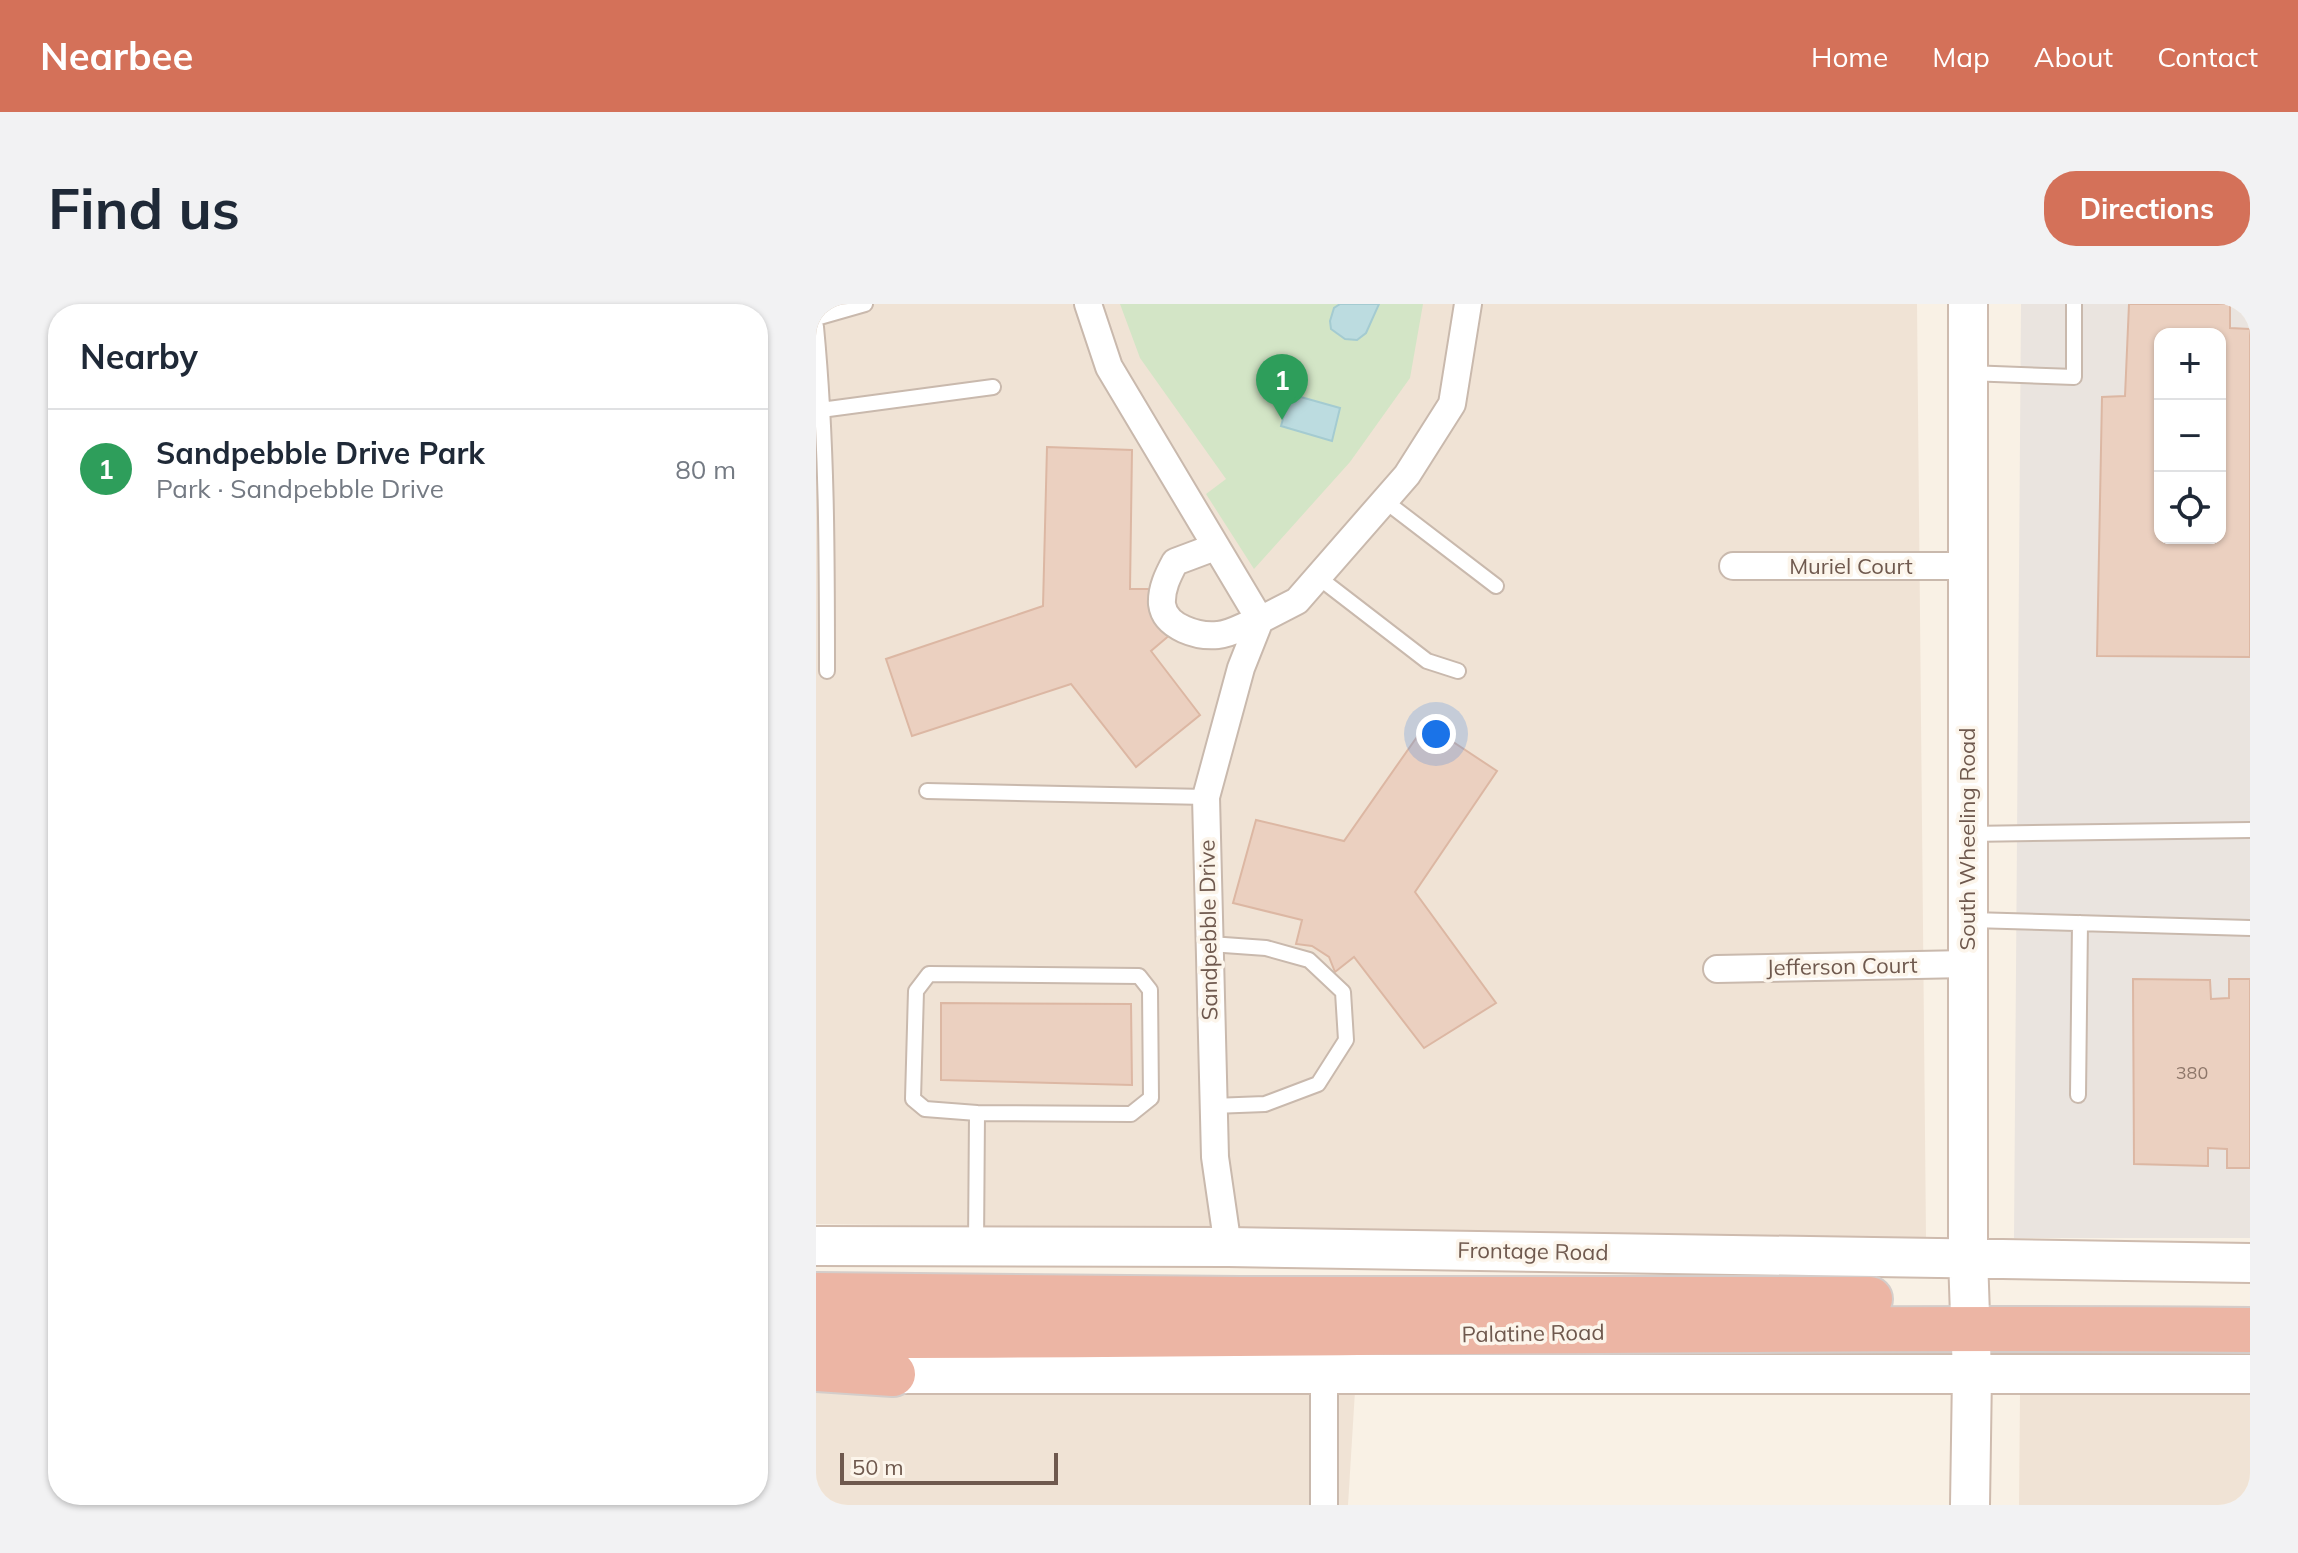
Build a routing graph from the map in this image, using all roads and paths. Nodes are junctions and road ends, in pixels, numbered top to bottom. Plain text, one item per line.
1 (865, 304) edge
2 (1088, 304) edge
3 (1468, 304) edge
4 (1968, 304) edge
5 (2074, 304) edge
6 (816, 318) edge
7 (816, 327) edge
8 (1968, 373) junction
9 (993, 387) dead end
10 (821, 410) junction
11 (1385, 501) junction
12 (1215, 547) junction
13 (1733, 566) dead end
14 (1969, 566) junction
15 (1318, 577) junction
16 (1496, 586) dead end
17 (1260, 620) junction
18 (827, 671) dead end
19 (1458, 671) dead end
20 (927, 791) dead end
21 (1206, 797) junction
22 (2250, 830) edge
23 (1968, 834) junction
24 (1967, 919) junction
25 (2080, 923) junction
26 (2250, 928) edge
27 (1210, 944) junction
28 (1967, 964) junction
29 (1717, 969) dead end
30 (2078, 1095) dead end
31 (1213, 1106) junction
32 (977, 1113) junction
33 (816, 1246) edge
34 (976, 1246) junction
35 (1228, 1247) junction
36 (2250, 1263) edge
37 (816, 1276) edge
38 (816, 1295) edge
39 (1969, 1295) junction
40 (965, 1296) junction
41 (2250, 1300) edge
42 (2250, 1330) edge
43 (816, 1336) edge
44 (816, 1371) edge
45 (893, 1374) joint
46 (1324, 1374) junction
47 (1972, 1374) junction
48 (2250, 1374) edge
49 (1324, 1505) edge
50 (1970, 1505) edge

1 - 6 lane
2 - 12 street
3 - 11 street
4 - 8 street, South Wheeling Road
5 - 8 lane
7 - 10 lane
8 - 14 street, South Wheeling Road
9 - 10 lane
10 - 18 lane
11 - 15 street
11 - 16 lane
12 - 17 street
12 - 17 street
13 - 14 street, Muriel Court
14 - 23 street, South Wheeling Road
15 - 17 street
15 - 19 lane
17 - 21 street, Sandpebble Drive
20 - 21 lane
21 - 27 street, Sandpebble Drive
22 - 23 lane
23 - 24 street, South Wheeling Road
24 - 25 lane
24 - 28 street, South Wheeling Road
25 - 26 lane
25 - 30 lane
27 - 31 street, Sandpebble Drive
27 - 31 lane
28 - 29 street, Jefferson Court
28 - 39 street, South Wheeling Road
31 - 35 street, Sandpebble Drive
32 - 32 lane
32 - 34 lane
33 - 34 street, Frontage Road
34 - 35 street, Frontage Road
35 - 39 street, Frontage Road
36 - 39 street, Frontage Road
37 - 40 highway
38 - 40 highway, Palatine Road
39 - 40 highway, Palatine Road
39 - 41 highway, Palatine Road
39 - 42 highway, Palatine Road
39 - 43 highway, Palatine Road
39 - 47 street, South Wheeling Road
44 - 45 highway
45 - 46 street
46 - 47 street
46 - 49 street
47 - 48 street
47 - 50 street, South Wheeling Road

